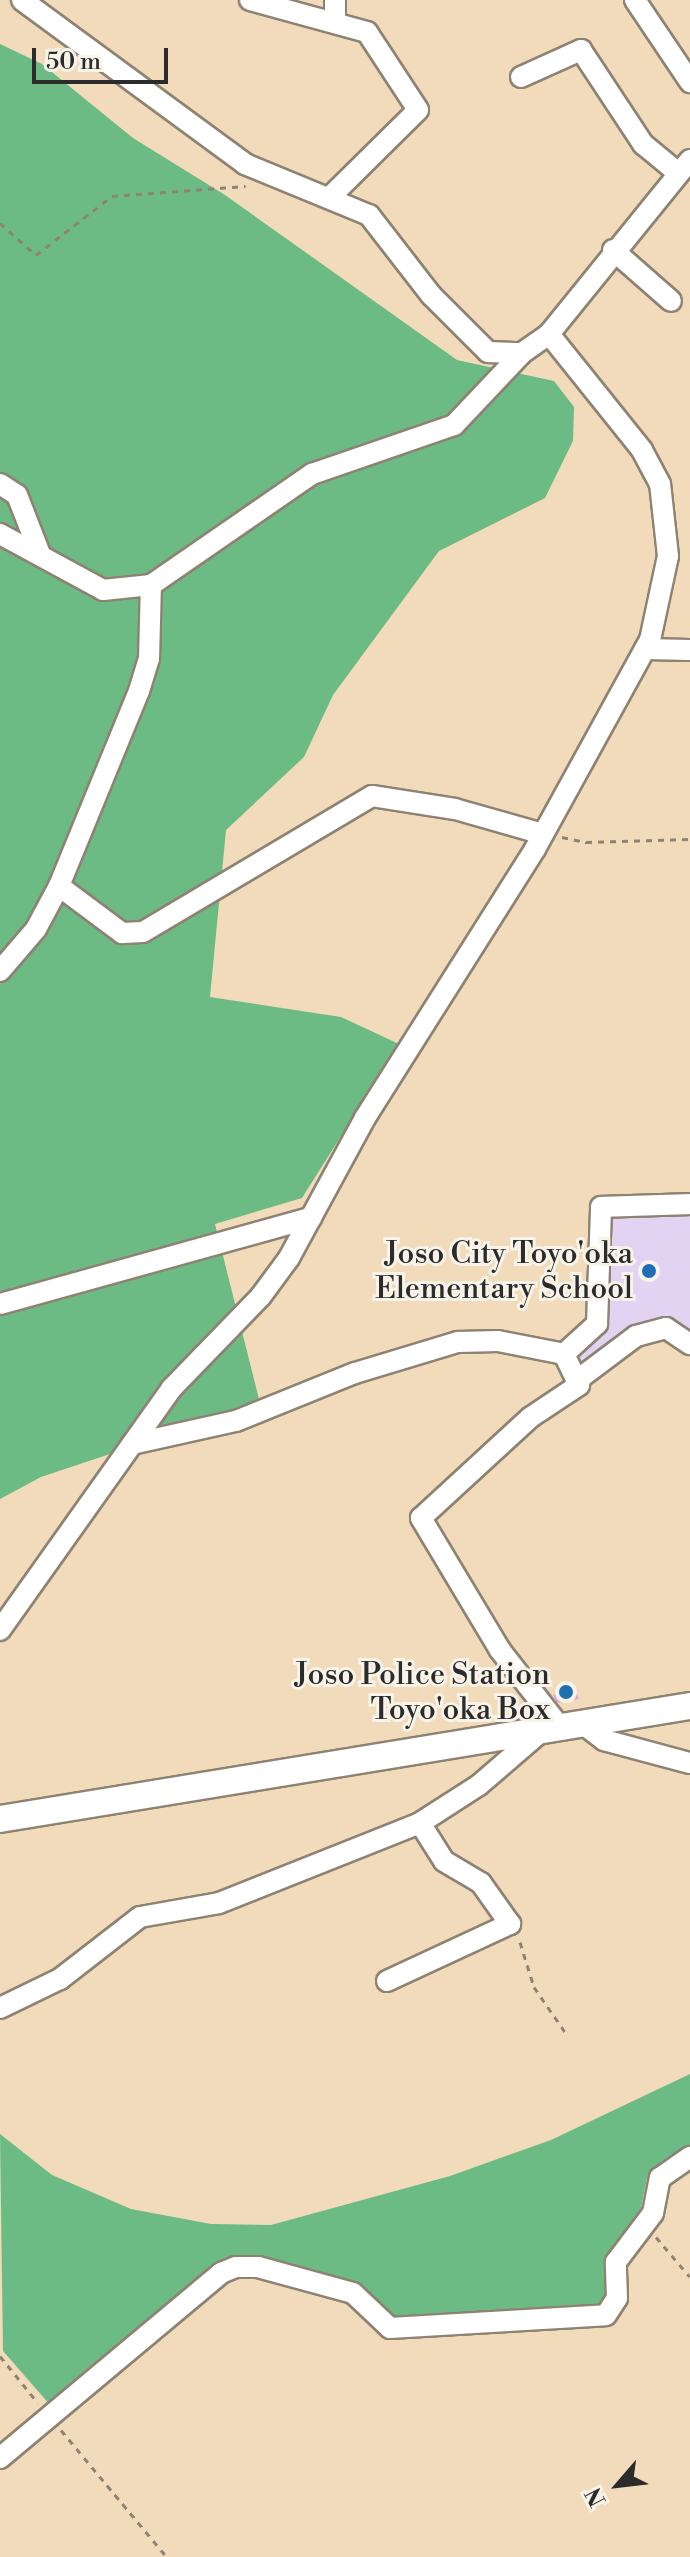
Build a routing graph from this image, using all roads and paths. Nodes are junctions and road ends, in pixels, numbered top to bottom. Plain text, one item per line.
1 (22, 0) edge
2 (250, 0) edge
3 (335, 0) edge
4 (635, 0) edge
5 (335, 23) junction
6 (521, 77) dead end
7 (690, 82) edge
8 (684, 166) edge
9 (271, 174) junction
10 (329, 198) junction
11 (0, 223) edge
12 (613, 250) junction
13 (671, 301) dead end
14 (549, 334) junction
15 (522, 353) junction
16 (0, 484) edge
17 (0, 534) edge
18 (40, 554) junction
19 (151, 585) junction
20 (645, 649) junction
21 (690, 650) edge
22 (543, 834) junction
23 (690, 839) edge
24 (59, 886) junction
25 (0, 971) edge
26 (690, 1204) edge
27 (311, 1218) junction
28 (0, 1304) edge
29 (690, 1344) edge
30 (564, 1354) junction
31 (576, 1381) junction
32 (132, 1444) junction
33 (0, 1630) edge
34 (690, 1706) edge
35 (562, 1727) junction
36 (690, 1763) edge
37 (0, 1819) edge
38 (420, 1823) junction
39 (510, 1924) junction
40 (387, 1981) dead end
41 (0, 2008) edge
42 (565, 2032) dead end
43 (690, 2157) edge
44 (646, 2225) junction
45 (690, 2277) edge
46 (0, 2356) edge
47 (50, 2418) junction
48 (0, 2458) edge
49 (167, 2557) edge

1 - 9 street
2 - 5 street
3 - 5 street
4 - 7 street
5 - 10 street
6 - 8 street
8 - 12 street
9 - 10 street
9 - 11 path
10 - 15 street
12 - 13 street
12 - 14 street
14 - 15 street
14 - 20 street
15 - 19 street
16 - 18 street
17 - 18 street
18 - 19 street
19 - 24 street
20 - 21 street
20 - 22 street
22 - 23 path
22 - 24 street
22 - 27 street
24 - 25 street
26 - 30 street
27 - 28 street
27 - 32 street
29 - 31 street
30 - 31 street
30 - 32 street
31 - 35 street
32 - 33 street
34 - 35 main road
35 - 36 street
35 - 37 main road
35 - 38 street
38 - 39 street
38 - 41 street
39 - 40 street
39 - 42 path
43 - 44 street
44 - 45 path
44 - 47 street
46 - 47 path
47 - 48 street
47 - 49 path

